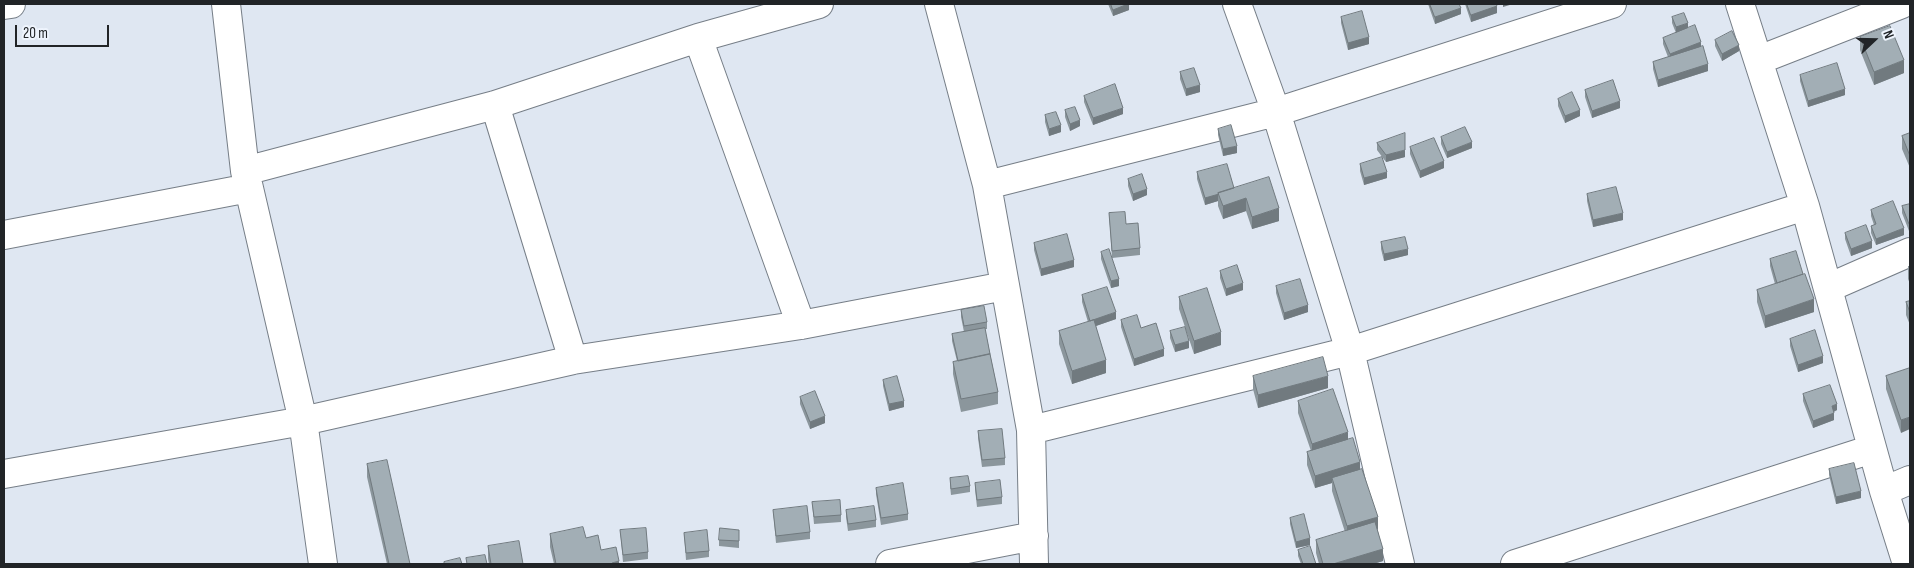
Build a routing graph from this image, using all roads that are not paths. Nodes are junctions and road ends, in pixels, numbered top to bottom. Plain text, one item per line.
1 (11, 4) edge
2 (226, 4) edge
3 (819, 4) edge
4 (939, 4) edge
5 (1237, 4) edge
6 (1612, 4) edge
7 (1740, 4) edge
8 (1902, 4) edge
9 (4, 5) edge
10 (698, 38) junction
11 (1759, 60) junction
12 (495, 105) junction
13 (1276, 112) junction
14 (247, 179) junction
15 (987, 185) junction
16 (1806, 206) junction
17 (4, 235) edge
18 (1910, 252) edge
19 (1005, 286) junction
20 (1828, 288) junction
21 (801, 326) junction
22 (1350, 351) junction
23 (573, 360) junction
24 (303, 420) junction
25 (1031, 430) junction
26 (1872, 449) junction
27 (4, 474) edge
28 (1910, 480) edge
29 (1884, 491) junction
30 (1034, 536) junction
31 (323, 564) edge
32 (890, 564) edge
33 (1034, 564) edge
34 (1400, 564) edge
35 (1515, 564) edge
36 (1907, 564) edge

1 - 9 street
2 - 14 street
3 - 10 street
4 - 15 street
5 - 13 street
6 - 13 street
7 - 11 street
8 - 11 street
10 - 12 street
10 - 21 street
11 - 16 street
12 - 14 street
12 - 23 street
13 - 15 street
13 - 22 street
14 - 17 street
14 - 24 street
15 - 19 street
16 - 20 street
16 - 22 street
18 - 20 street
19 - 21 street
19 - 25 street
20 - 26 street
21 - 23 street
22 - 25 street
22 - 34 street
23 - 24 street
24 - 27 street
24 - 31 street
25 - 30 street
26 - 29 street
26 - 35 street
28 - 29 street
29 - 36 street
30 - 32 street
30 - 33 street

